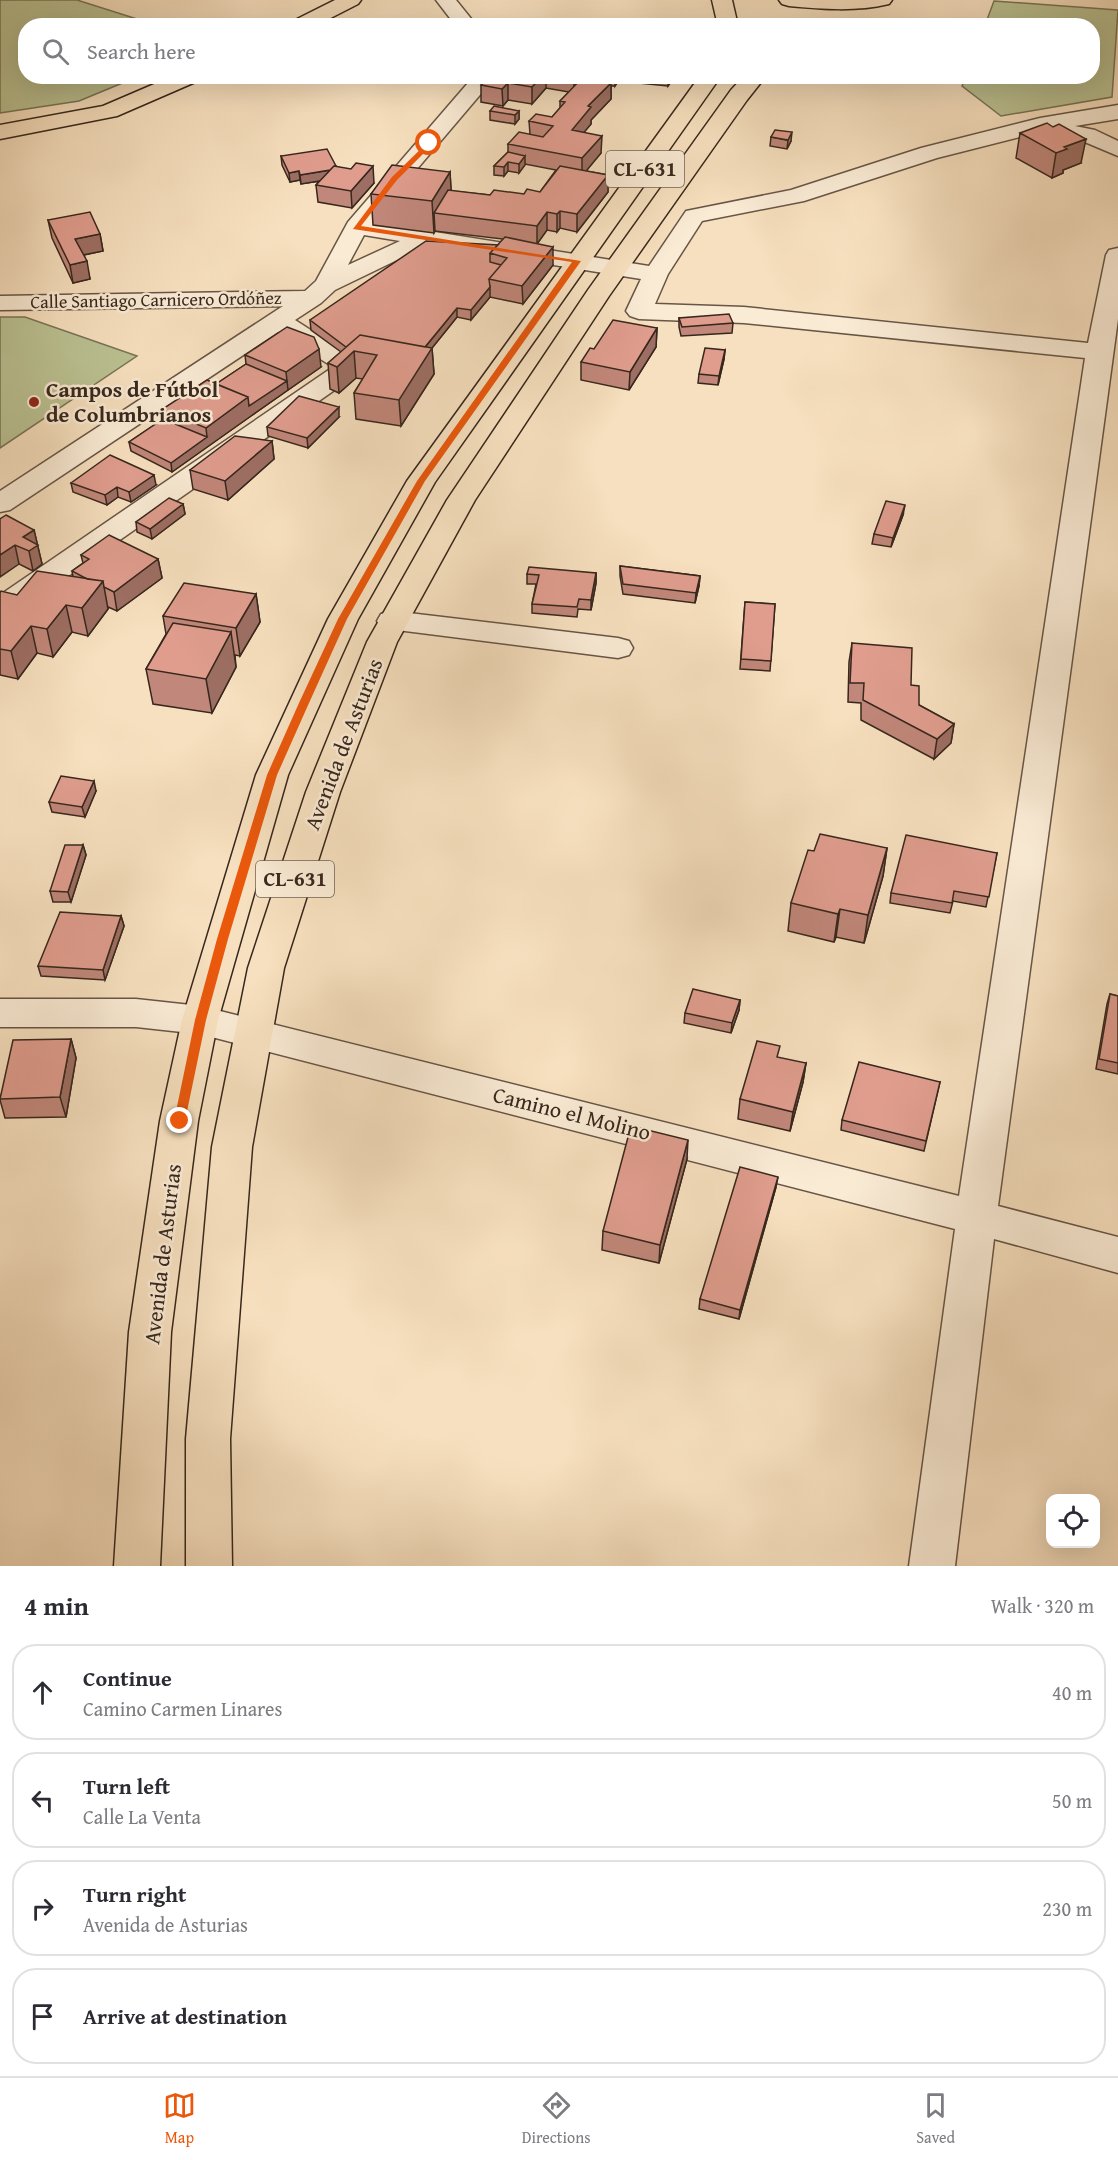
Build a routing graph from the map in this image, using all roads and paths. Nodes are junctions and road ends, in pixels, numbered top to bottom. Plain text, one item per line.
1 (351, 0) edge
2 (446, 0) edge
3 (722, 0) edge
4 (789, 0) edge
5 (882, 0) edge
6 (890, 0) edge
7 (314, 18) edge
8 (461, 18) edge
9 (726, 18) edge
10 (843, 18) edge
11 (174, 84) edge
12 (479, 84) edge
13 (705, 84) edge
14 (749, 84) edge
15 (1118, 112) edge
16 (1040, 125) junction
17 (0, 132) edge
18 (1118, 149) edge
19 (356, 227) junction
20 (425, 237) junction
21 (1118, 255) edge
22 (577, 261) junction
23 (618, 264) junction
24 (656, 274) junction
25 (319, 291) junction
26 (0, 303) edge
27 (278, 320) junction
28 (1100, 352) junction
29 (0, 504) edge
30 (0, 609) edge
31 (392, 621) junction
32 (618, 648) dead end
33 (0, 1013) edge
34 (200, 1020) junction
35 (254, 1032) junction
36 (977, 1217) junction
37 (1118, 1255) edge
38 (137, 1566) edge
39 (209, 1566) edge
40 (932, 1566) edge

1 - 7 main road
2 - 8 street
3 - 9 main road
4 - 5 main road
6 - 10 main road
11 - 17 main road
12 - 19 street
13 - 22 main road, Avenida de Asturias / CL-631
14 - 23 main road, Avenida de Asturias / CL-631
15 - 16 street
16 - 18 street
16 - 24 street
19 - 20 street
19 - 25 street
20 - 22 street
20 - 25 street
21 - 28 street
22 - 23 street
22 - 34 main road, Avenida de Asturias / CL-631
23 - 24 street
23 - 31 main road, Avenida de Asturias / CL-631
24 - 28 street
25 - 26 street, Calle Santiago Carnicero Ordóñez
25 - 27 street
27 - 29 street
27 - 30 street
28 - 36 street
31 - 32 street
31 - 35 main road, Avenida de Asturias / CL-631
33 - 34 street, Camino el Molino
34 - 35 street, Camino el Molino
34 - 38 main road, Avenida de Asturias / CL-631
35 - 36 street, Camino el Molino
35 - 39 main road, Avenida de Asturias / CL-631
36 - 37 street, Camino el Molino
36 - 40 street

